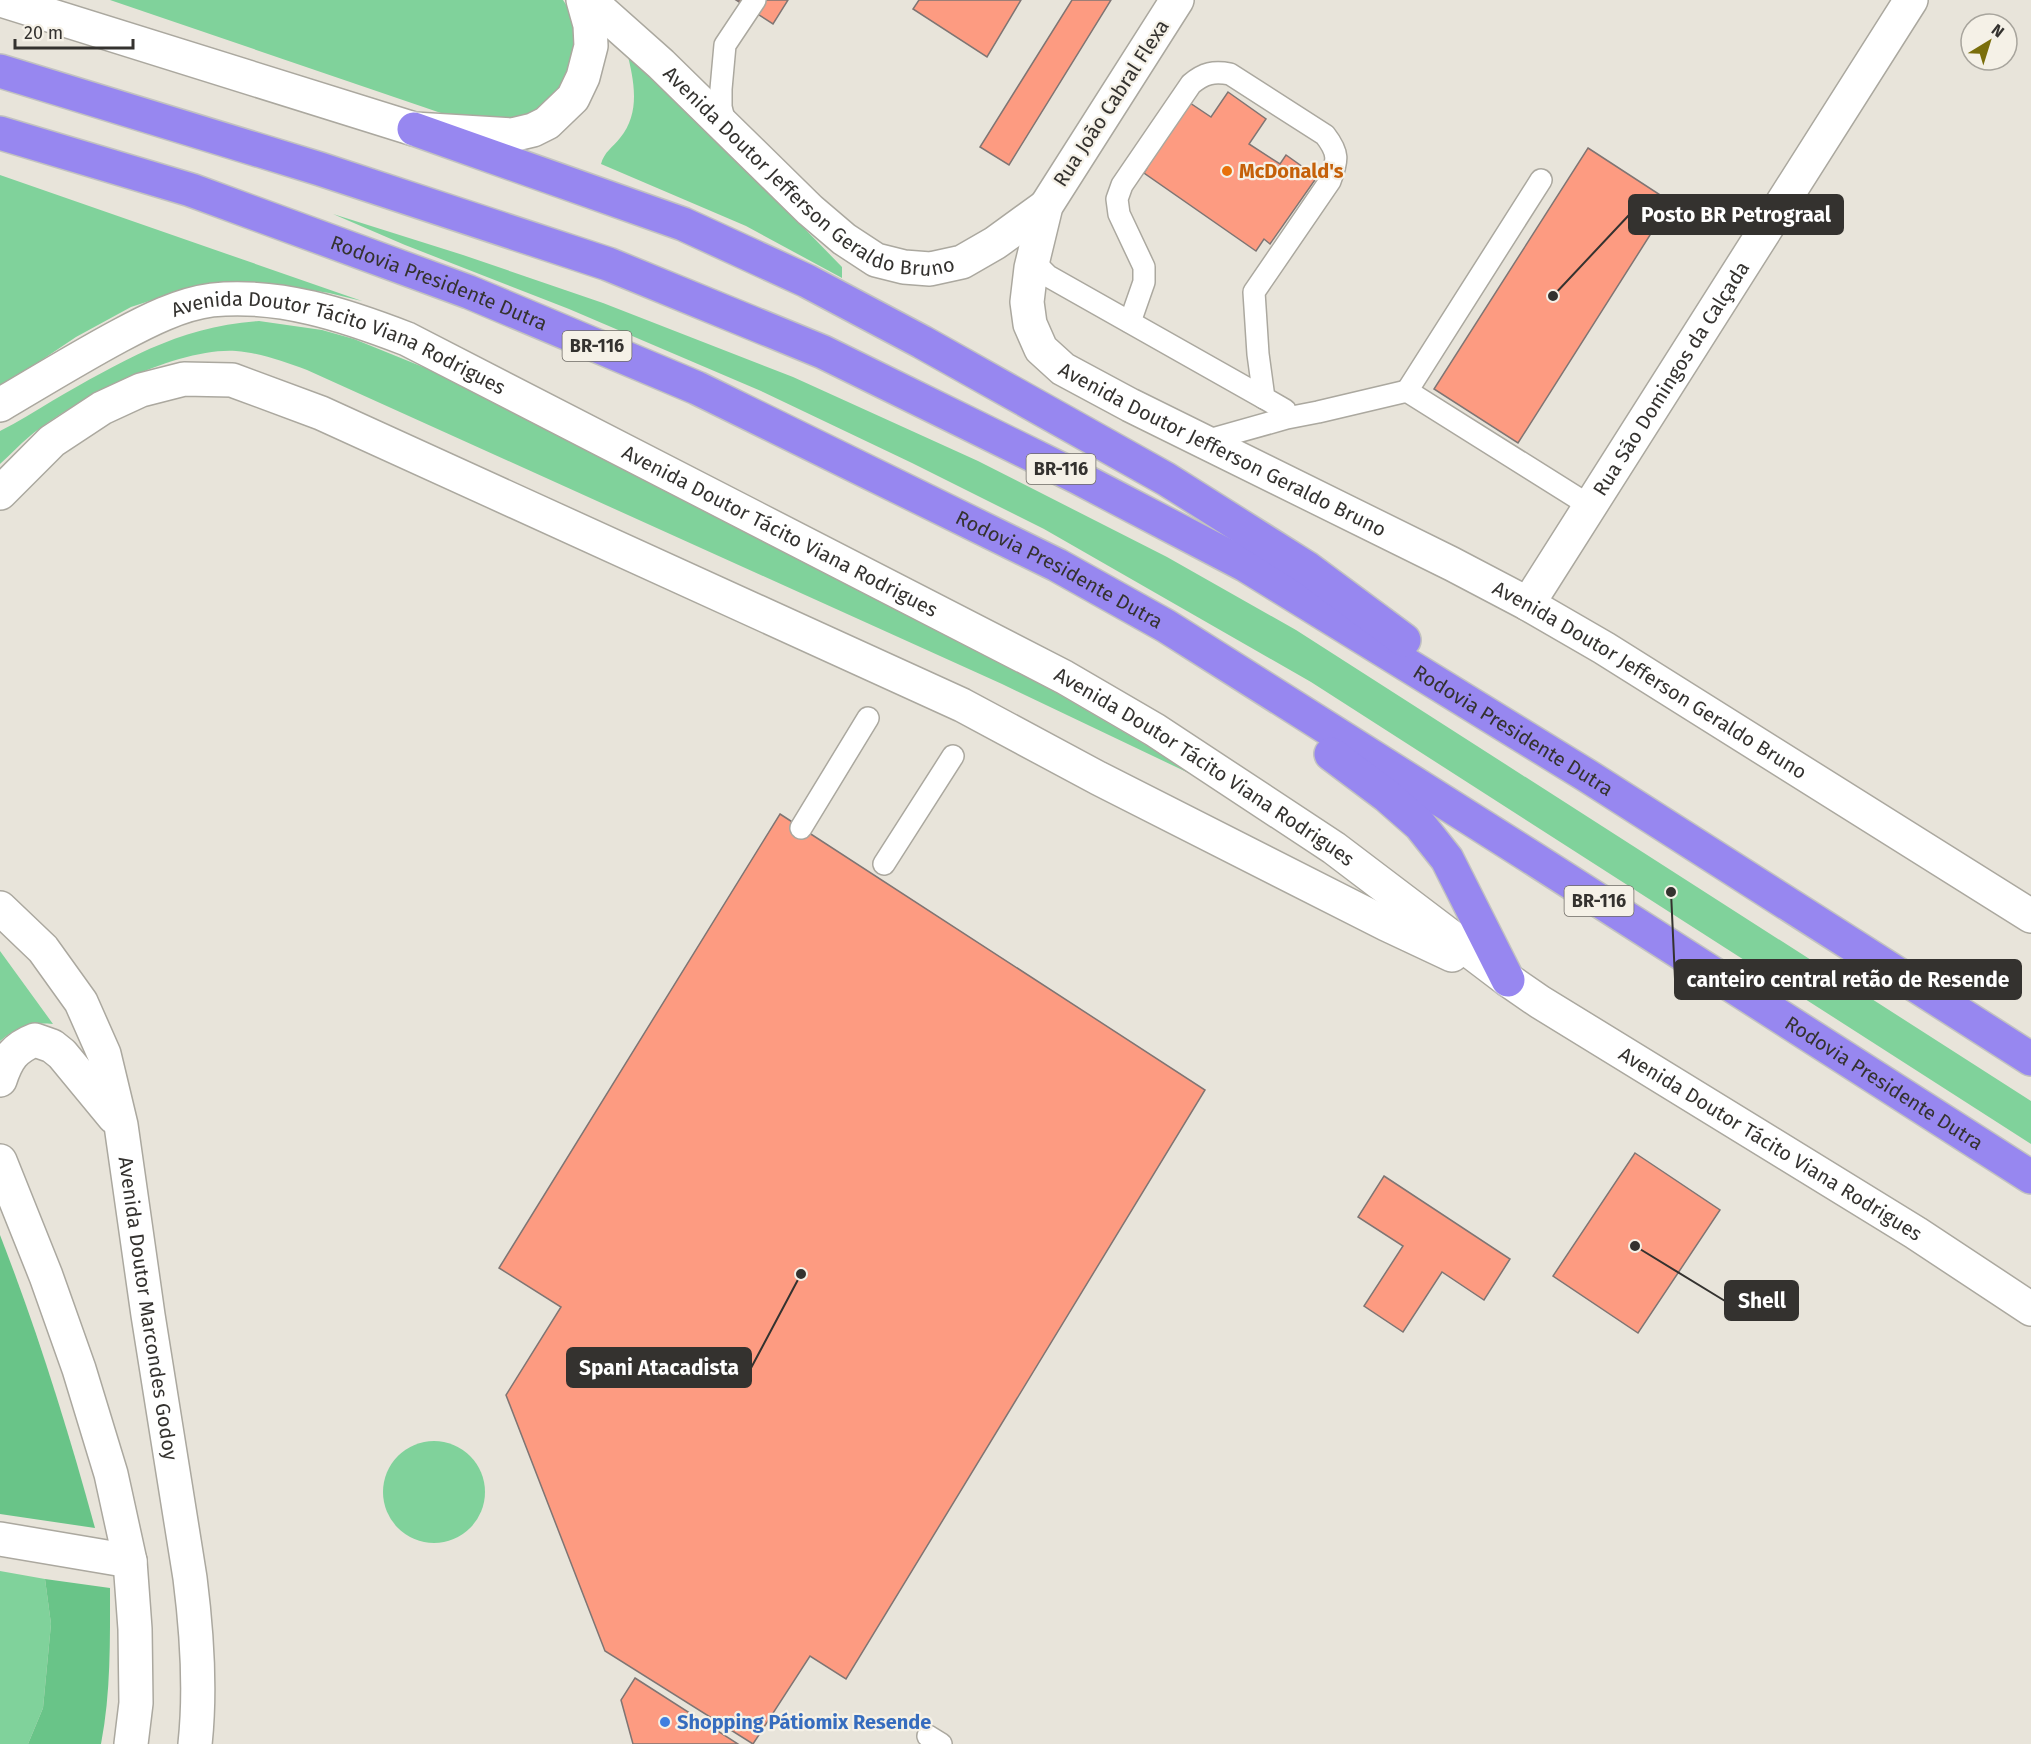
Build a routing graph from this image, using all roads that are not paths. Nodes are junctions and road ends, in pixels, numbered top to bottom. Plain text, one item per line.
1 (1, 0) edge
2 (582, 0) edge
3 (589, 0) edge
4 (755, 0) edge
5 (1177, 0) edge
6 (1911, 0) edge
7 (0, 71) edge
8 (414, 129) junction
9 (726, 129) junction
10 (0, 133) edge
11 (1541, 180) dead end
12 (1046, 206) junction
13 (1034, 253) junction
14 (1130, 321) junction
15 (1407, 391) junction
16 (1264, 398) junction
17 (0, 405) edge
18 (1285, 411) dead end
19 (1205, 441) junction
20 (0, 493) edge
21 (1590, 506) junction
22 (1528, 604) junction
23 (1166, 626) junction
24 (868, 718) dead end
25 (953, 756) dead end
26 (1586, 776) junction
27 (801, 828) dead end
28 (884, 864) dead end
29 (0, 908) edge
30 (2031, 916) edge
31 (1508, 981) junction
32 (2031, 1059) edge
33 (0, 1080) edge
34 (121, 1125) junction
35 (0, 1158) edge
36 (2031, 1177) edge
37 (2031, 1309) edge
38 (0, 1539) edge
39 (130, 1561) junction
40 (130, 1744) edge
41 (195, 1744) edge

1 - 8 main road
2 - 8 main road
3 - 9 main road, Avenida Doutor Jefferson Geraldo Bruno
4 - 9 lane
5 - 12 main road, Rua João Cabral Flexa
6 - 21 main road, Rua São Domingos da Calçada
7 - 26 highway, Rodovia Presidente Dutra / BR-116
8 - 26 highway
9 - 12 main road, Avenida Doutor Jefferson Geraldo Bruno
10 - 23 highway, Rodovia Presidente Dutra / BR-116
11 - 15 lane
12 - 13 main road, Avenida Doutor Jefferson Geraldo Bruno
13 - 14 lane
13 - 19 main road, Avenida Doutor Jefferson Geraldo Bruno
14 - 16 lane
14 - 16 lane
15 - 19 lane
15 - 21 lane
16 - 18 lane
17 - 31 main road, Avenida Doutor Tácito Viana Rodrigues
19 - 22 main road, Avenida Doutor Jefferson Geraldo Bruno
20 - 31 main road, Avenida Doutor Tácito Viana Rodrigues
21 - 22 main road, Rua São Domingos da Calçada
22 - 30 main road, Avenida Doutor Jefferson Geraldo Bruno
23 - 31 highway
23 - 36 highway, Rodovia Presidente Dutra / BR-116
24 - 27 lane
25 - 28 lane
26 - 32 highway, Rodovia Presidente Dutra / BR-116
29 - 34 main road, Avenida Doutor Marcondes Godoy
31 - 37 main road, Avenida Doutor Tácito Viana Rodrigues
33 - 34 main road
34 - 41 main road, Avenida Doutor Marcondes Godoy
35 - 39 main road
38 - 39 main road
39 - 40 main road

